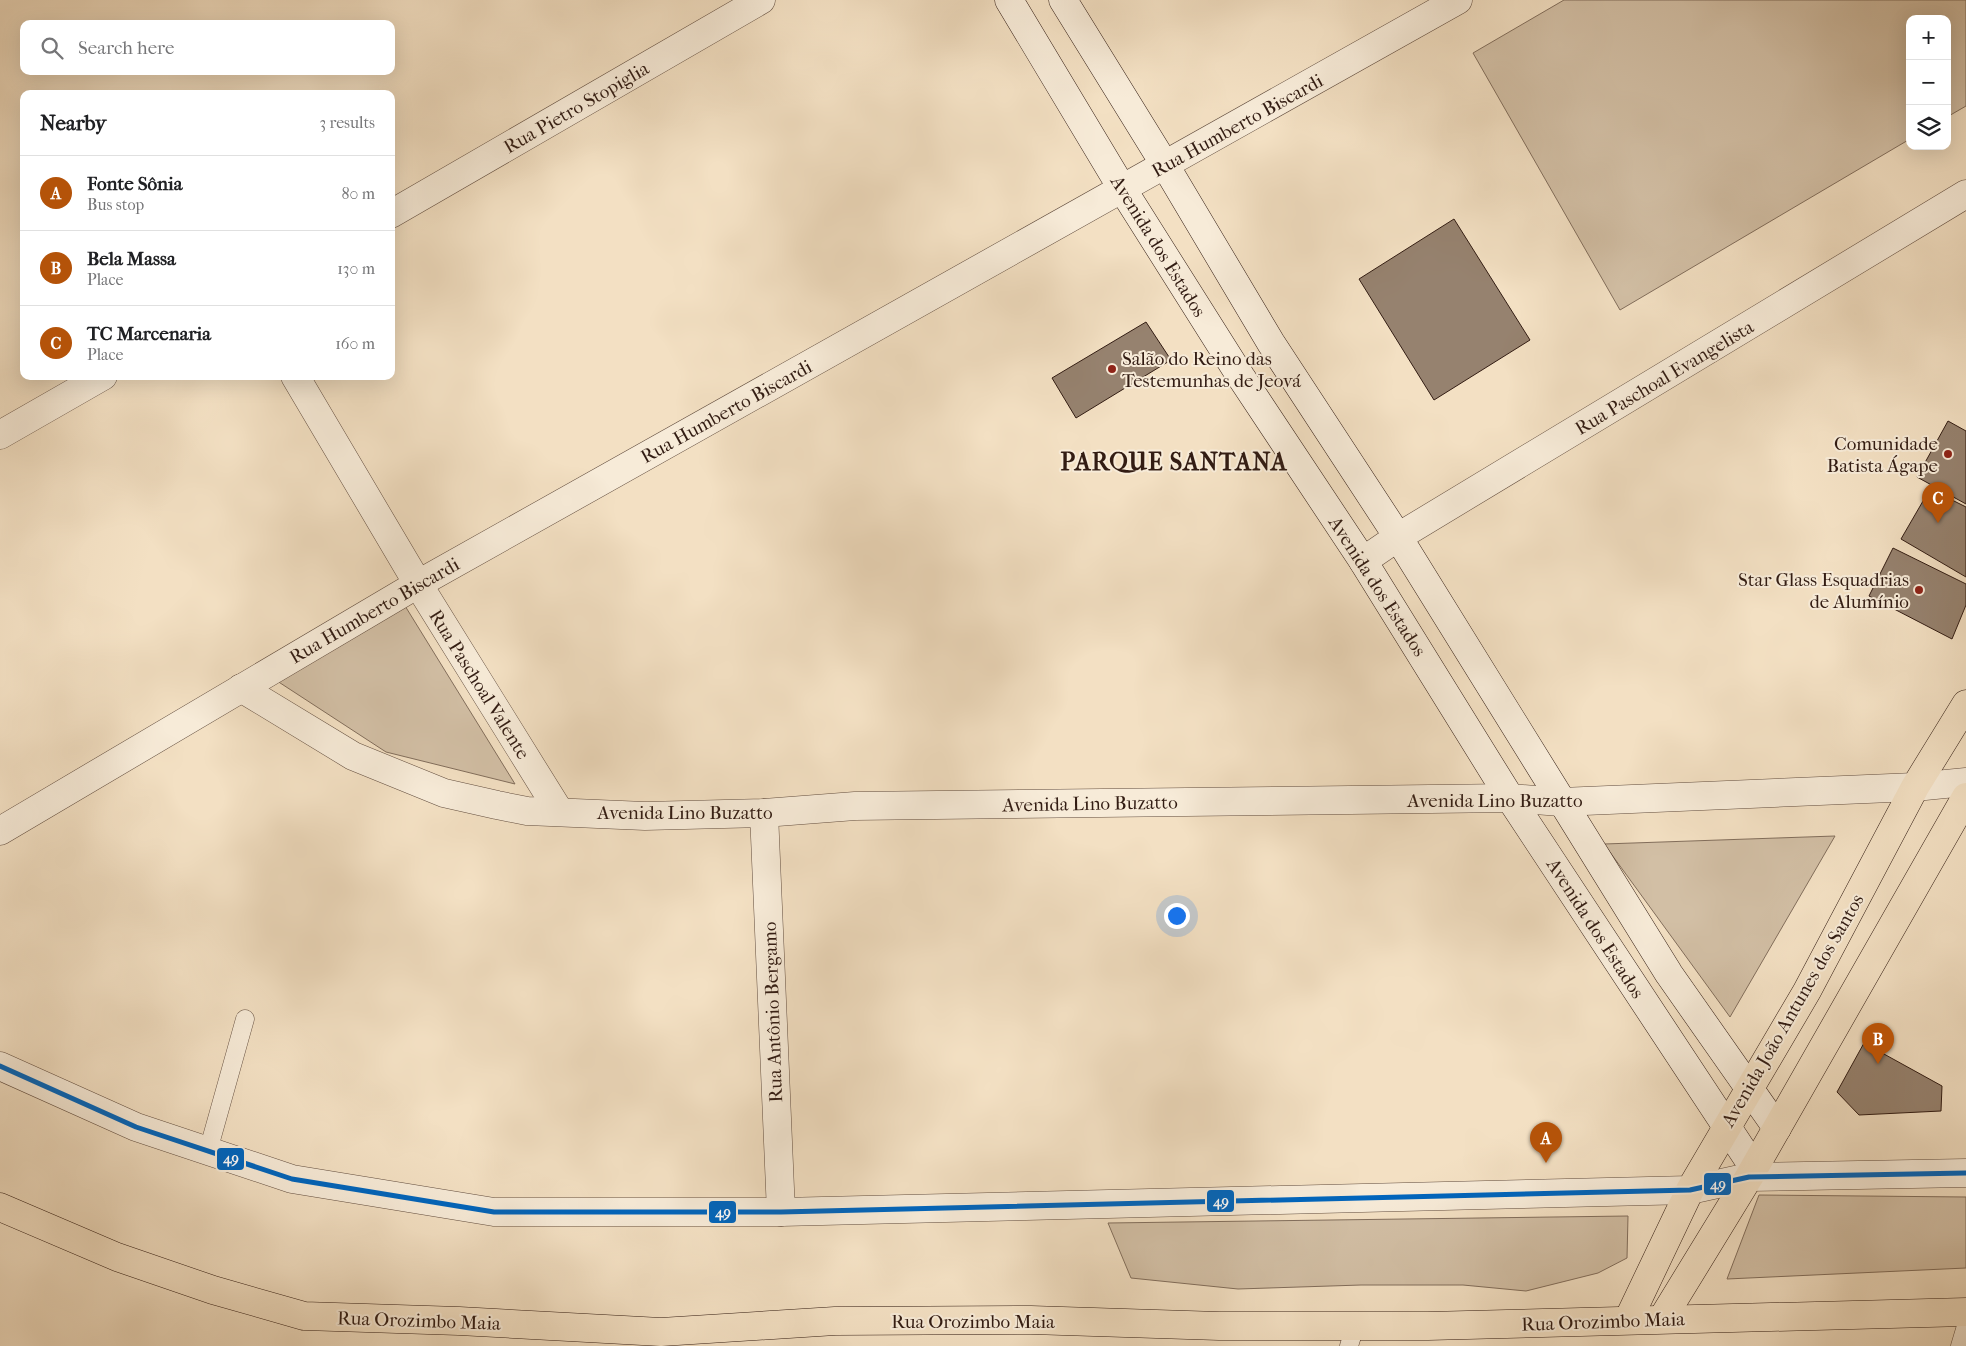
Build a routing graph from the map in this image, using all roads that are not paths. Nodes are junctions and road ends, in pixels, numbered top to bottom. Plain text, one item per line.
1 (761, 0) edge
2 (1009, 0) edge
3 (1063, 0) edge
4 (1458, 0) edge
5 (1165, 165) junction
6 (1123, 190) junction
7 (1966, 194) edge
8 (395, 212) edge
9 (97, 380) edge
10 (297, 380) edge
11 (0, 435) edge
12 (1398, 538) junction
13 (1363, 561) junction
14 (418, 584) junction
15 (241, 688) junction
16 (1966, 704) edge
17 (1966, 782) edge
18 (1915, 787) junction
19 (1966, 797) edge
20 (1510, 798) junction
21 (1561, 802) junction
22 (559, 811) junction
23 (764, 813) junction
24 (0, 831) edge
25 (245, 1019) dead end
26 (0, 1066) edge
27 (1750, 1089) junction
28 (1726, 1125) junction
29 (1777, 1128) junction
30 (208, 1151) junction
31 (1752, 1172) junction
32 (1966, 1173) edge
33 (1690, 1190) junction
34 (0, 1206) edge
35 (780, 1212) junction
36 (1966, 1312) edge
37 (1662, 1319) junction
38 (1628, 1320) junction
39 (765, 1326) junction
40 (1966, 1326) edge
41 (605, 1328) junction
42 (1352, 1336) edge
43 (633, 1346) edge
44 (744, 1346) edge
45 (1960, 1346) edge

1 - 8 street, Rua Pietro Stopiglia
2 - 6 street, Avenida dos Estados
3 - 5 street, Avenida dos Estados
4 - 5 street, Rua Humberto Biscardi
5 - 6 street, Rua Humberto Biscardi
5 - 12 street, Avenida dos Estados
6 - 13 street, Avenida dos Estados
6 - 14 street, Rua Humberto Biscardi
7 - 12 street, Rua Paschoal Evangelista
9 - 11 street
10 - 14 street, Rua Paschoal Valente
12 - 13 street, Rua Paschoal Evangelista
12 - 21 street, Avenida dos Estados
13 - 20 street, Avenida dos Estados
14 - 15 street, Rua Humberto Biscardi
14 - 22 street, Rua Paschoal Valente
15 - 22 street, Avenida Lino Buzatto
15 - 24 street, Rua Humberto Biscardi
16 - 18 main road, Avenida João Antunes dos Santos
17 - 18 street, Avenida Lino Buzatto
18 - 21 street, Avenida Lino Buzatto
18 - 27 main road, Avenida João Antunes dos Santos
19 - 29 main road
20 - 21 street, Avenida Lino Buzatto
20 - 23 street, Avenida Lino Buzatto
20 - 28 street, Avenida dos Estados
21 - 27 street, Avenida dos Estados
22 - 23 street, Avenida Lino Buzatto
23 - 35 street, Rua Antônio Bergamo
25 - 30 lane
26 - 30 street
27 - 28 main road, Avenida João Antunes dos Santos
27 - 29 street, Avenida dos Estados
28 - 31 street, Avenida dos Estados
28 - 33 main road, Avenida João Antunes dos Santos
29 - 31 main road
30 - 35 street
31 - 32 street
31 - 33 street
31 - 37 main road
33 - 35 street
33 - 38 main road, Avenida João Antunes dos Santos
34 - 41 main road, Rua Orozimbo Maia
36 - 37 main road, Rua Orozimbo Maia
37 - 38 main road, Rua Orozimbo Maia
38 - 42 main road, Rua Orozimbo Maia
39 - 41 main road, Rua Orozimbo Maia
39 - 42 main road, Rua Orozimbo Maia
39 - 44 main road
40 - 45 lane
41 - 43 main road

